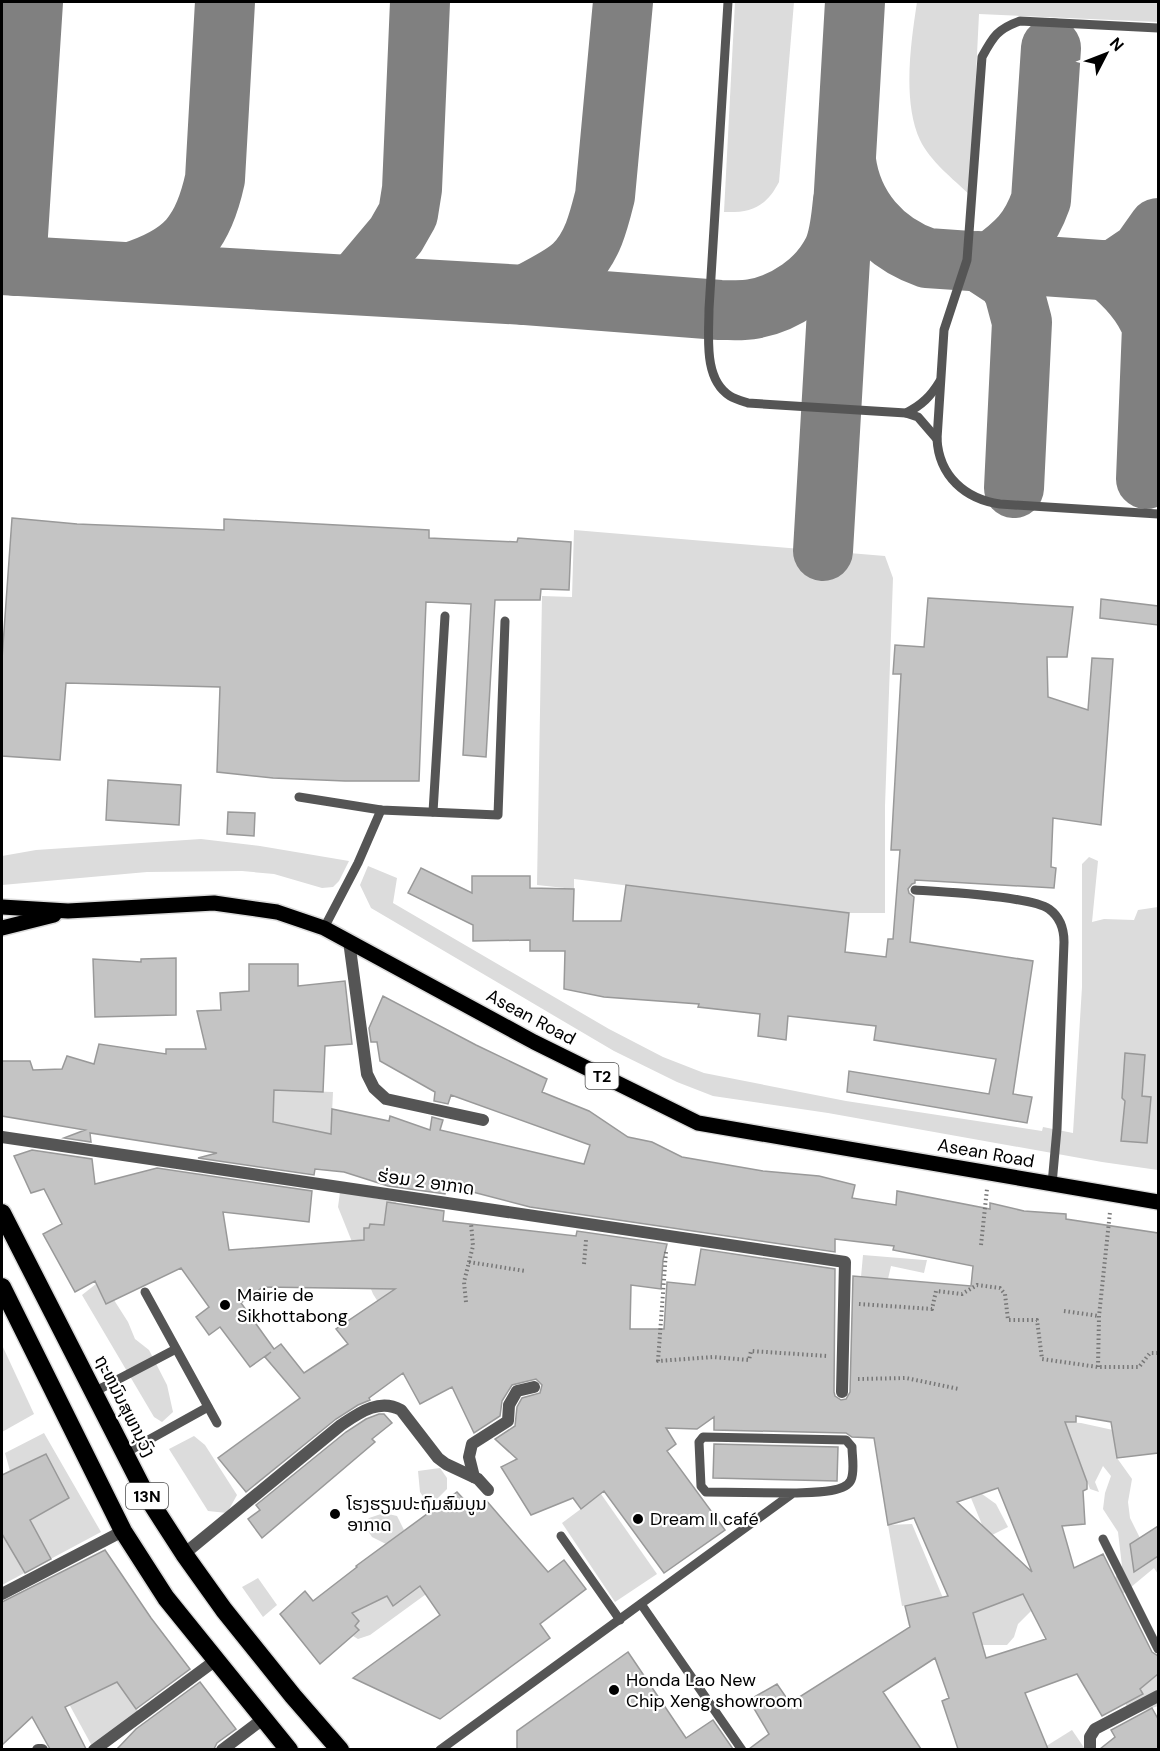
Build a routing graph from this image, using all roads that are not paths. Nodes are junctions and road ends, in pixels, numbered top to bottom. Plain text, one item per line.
1 (728, 2) edge
2 (1158, 28) edge
3 (941, 379) junction
4 (906, 413) junction
5 (937, 439) junction
6 (1158, 514) edge
7 (445, 616) dead end
8 (505, 621) dead end
9 (299, 797) dead end
10 (381, 810) junction
11 (433, 812) junction
12 (915, 890) dead end
13 (2, 907) edge
14 (68, 911) junction
15 (2, 927) edge
16 (324, 928) junction
17 (349, 941) junction
18 (483, 1120) dead end
19 (2, 1137) edge
20 (1052, 1184) junction
21 (1158, 1202) edge
22 (2, 1213) edge
23 (2, 1287) edge
24 (145, 1292) dead end
25 (176, 1349) junction
26 (842, 1386) road end
27 (534, 1387) dead end
28 (94, 1392) junction
29 (208, 1407) junction
30 (217, 1423) dead end
31 (125, 1453) junction
32 (474, 1477) junction
33 (488, 1490) dead end
34 (793, 1492) junction
35 (123, 1531) junction
36 (561, 1536) dead end
37 (1103, 1539) dead end
38 (184, 1554) junction
39 (2, 1594) edge
40 (641, 1604) junction
41 (620, 1620) junction
42 (1158, 1649) edge
43 (216, 1660) junction
44 (1158, 1696) edge
45 (264, 1719) junction
46 (94, 1749) edge
47 (222, 1749) edge
48 (289, 1749) edge
49 (340, 1749) edge
50 (440, 1749) edge
51 (742, 1749) edge
52 (1090, 1749) edge

1 - 4 lane
2 - 3 lane
3 - 4 lane
3 - 5 lane
4 - 5 lane
5 - 6 lane
7 - 11 lane
8 - 11 lane
9 - 10 lane
10 - 11 lane
10 - 16 lane
12 - 20 lane
13 - 14 main road, Asean Road
14 - 15 main road, Asean Road
14 - 16 main road, Asean Road / T2
16 - 17 main road, Asean Road / T2
17 - 18 street
17 - 20 main road, Asean Road / T2
19 - 26 street, ຮ່ອມ 2 ອາກາດ
20 - 21 main road, Asean Road / T2
22 - 28 highway, ຖະຫນົນສຸພານຸວົງ / 13N
23 - 35 highway, 13N
24 - 25 lane
25 - 28 lane
25 - 29 lane
27 - 32 street
28 - 31 highway, ຖະຫນົນສຸພານຸວົງ / 13N
29 - 30 lane
29 - 31 lane
31 - 38 highway, ຖະຫນົນສຸພານຸວົງ / 13N
32 - 33 street
32 - 38 street
34 - 34 lane
34 - 40 lane
35 - 39 street
35 - 43 highway, 13N
36 - 41 lane
37 - 42 lane
38 - 49 highway, ຖະຫນົນສຸພານຸວົງ / 13N
40 - 41 lane
40 - 51 lane
41 - 50 lane
43 - 45 highway, 13N
43 - 46 street
44 - 52 street
45 - 47 street
45 - 48 highway, 13N

